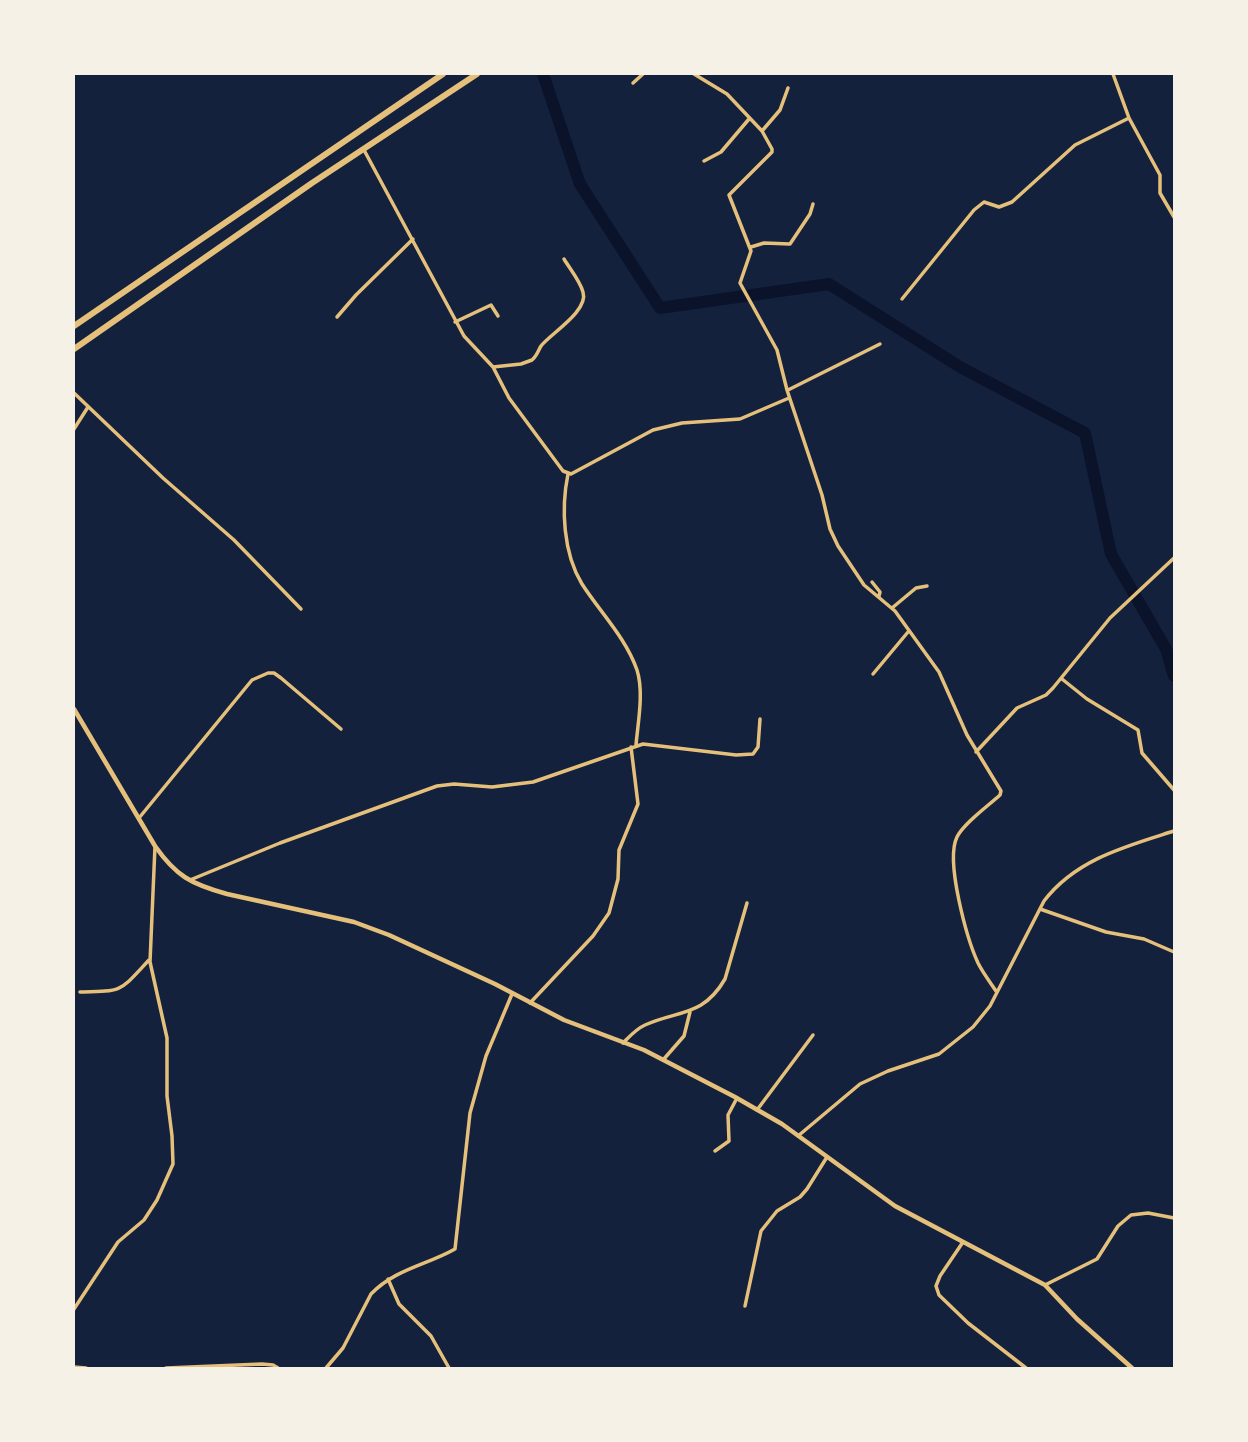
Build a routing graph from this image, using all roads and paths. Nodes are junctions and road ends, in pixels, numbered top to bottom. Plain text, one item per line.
1 (443, 74) edge
2 (477, 74) edge
3 (643, 74) edge
4 (694, 74) edge
5 (1114, 74) edge
6 (634, 83) dead end
7 (788, 88) dead end
8 (1129, 118) junction
9 (749, 119) junction
10 (762, 131) junction
11 (364, 150) junction
12 (704, 161) dead end
13 (813, 204) dead end
14 (1174, 217) edge
15 (413, 239) junction
16 (751, 247) junction
17 (564, 259) dead end
18 (170, 261) junction
19 (181, 274) junction
20 (127, 291) junction
21 (902, 299) dead end
22 (137, 304) junction
23 (498, 316) dead end
24 (337, 317) dead end
25 (455, 322) junction
26 (74, 326) edge
27 (880, 344) dead end
28 (74, 349) edge
29 (493, 367) junction
30 (787, 390) junction
31 (74, 393) edge
32 (789, 398) junction
33 (88, 407) junction
34 (74, 429) edge
35 (568, 474) junction
36 (1174, 558) edge
37 (872, 582) dead end
38 (927, 586) dead end
39 (879, 596) junction
40 (892, 608) junction
41 (300, 609) dead end
42 (908, 632) junction
43 (873, 674) dead end
44 (1061, 678) junction
45 (74, 709) edge
46 (760, 719) dead end
47 (341, 729) dead end
48 (634, 746) junction
49 (976, 752) junction
50 (1174, 790) edge
51 (138, 819) junction
52 (1174, 831) edge
53 (155, 846) junction
54 (188, 881) junction
55 (747, 903) dead end
56 (1040, 909) junction
57 (1174, 951) edge
58 (150, 958) junction
59 (996, 991) junction
60 (80, 992) dead end
61 (512, 993) junction
62 (530, 1003) junction
63 (690, 1012) junction
64 (813, 1035) dead end
65 (623, 1043) junction
66 (663, 1060) junction
67 (737, 1098) junction
68 (757, 1110) junction
69 (798, 1136) junction
70 (716, 1151) dead end
71 (827, 1157) junction
72 (1174, 1218) edge
73 (962, 1242) junction
74 (388, 1279) junction
75 (1045, 1285) junction
76 (745, 1306) dead end
77 (74, 1309) edge
78 (1123, 1366) edge
79 (74, 1367) edge
80 (86, 1368) edge
81 (166, 1368) edge
82 (278, 1368) edge
83 (326, 1368) edge
84 (449, 1368) edge
85 (1026, 1368) edge
86 (1132, 1368) edge

1 - 18 highway
2 - 11 highway
3 - 6 street
4 - 9 street
5 - 8 street
7 - 10 street
8 - 14 street
8 - 21 street
9 - 10 street
9 - 12 street
10 - 16 street
11 - 15 street
11 - 19 highway
13 - 16 street
15 - 24 street
15 - 25 street
16 - 30 street
17 - 29 street
18 - 19 highway
18 - 20 highway
19 - 22 highway
20 - 22 highway
20 - 26 highway
22 - 28 highway
23 - 25 street
25 - 29 street
27 - 30 street
29 - 35 street
30 - 32 street
31 - 33 street
32 - 35 street
32 - 39 street
33 - 34 street
33 - 41 street
35 - 48 street
36 - 44 street
37 - 39 street
38 - 40 street
39 - 40 street
40 - 42 street
42 - 43 street
42 - 49 street
44 - 49 street
44 - 50 street
45 - 51 street
46 - 48 street
47 - 51 street
48 - 54 street
48 - 62 street
49 - 59 street
51 - 53 street
52 - 56 street
53 - 54 street
53 - 58 street
54 - 61 street
55 - 63 street
56 - 57 street
56 - 59 street
58 - 60 street
58 - 77 street
59 - 69 street
61 - 62 street
61 - 74 street
62 - 65 street
63 - 65 street
63 - 66 street
64 - 68 street
65 - 66 street
66 - 67 street
67 - 68 street
67 - 70 street
68 - 69 street
69 - 71 street
71 - 73 street
71 - 76 street
72 - 75 street
73 - 75 street
73 - 85 street
74 - 83 street
74 - 84 street
75 - 78 street
78 - 86 street
79 - 80 street
81 - 82 street

